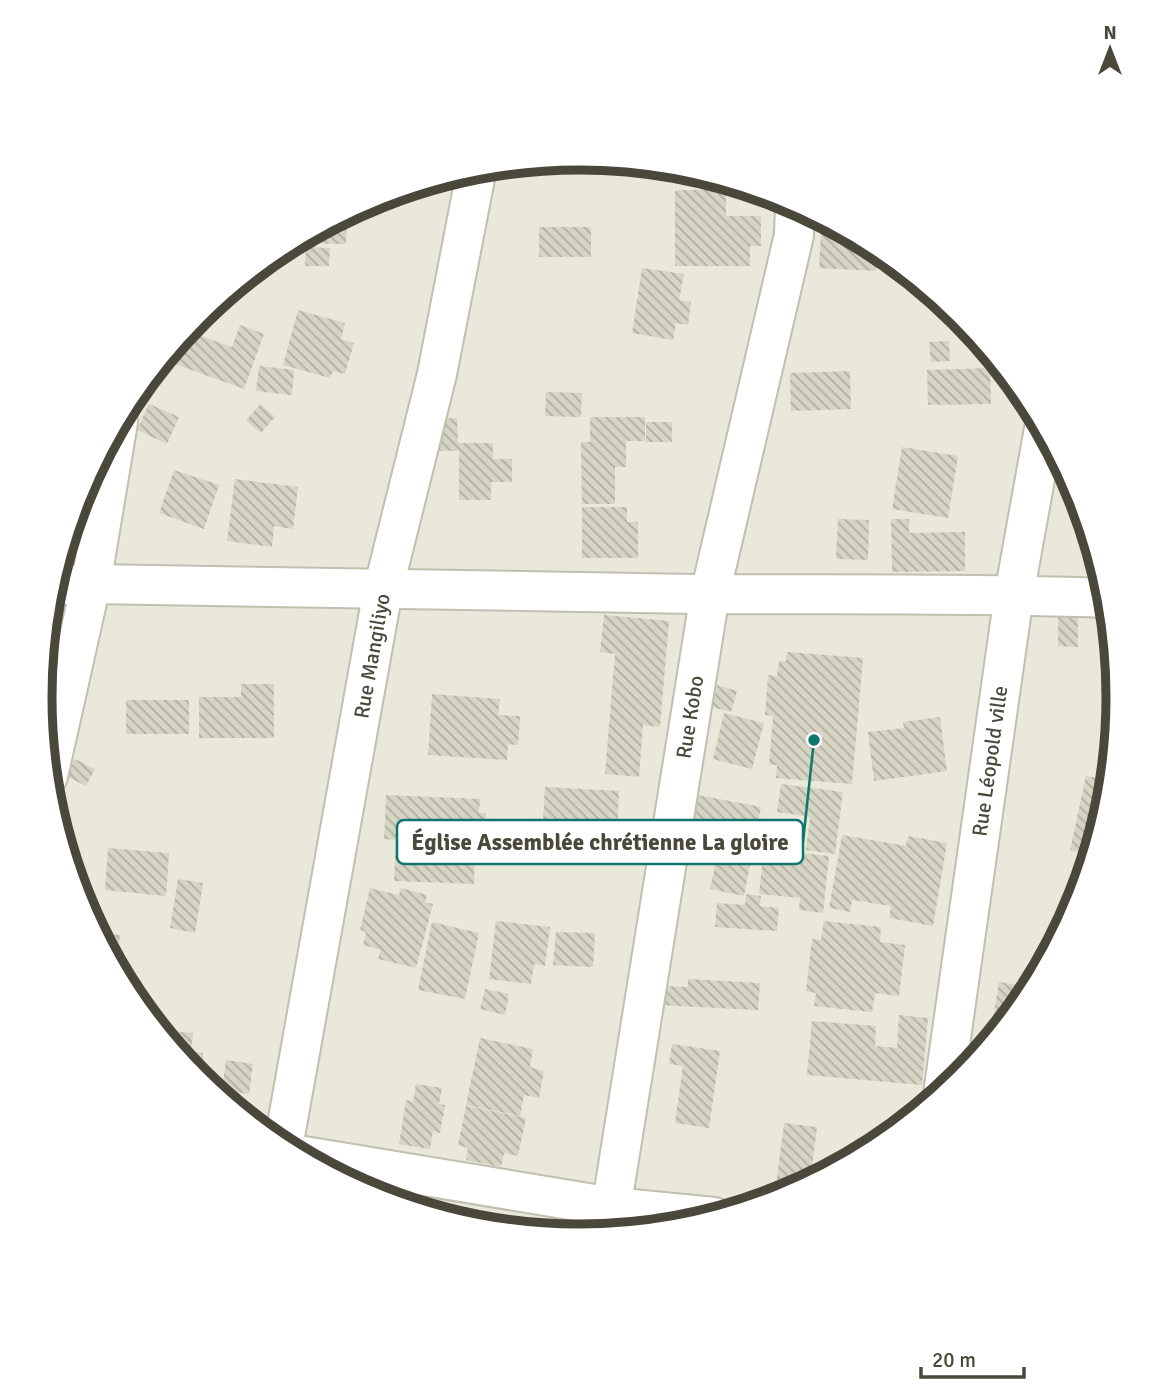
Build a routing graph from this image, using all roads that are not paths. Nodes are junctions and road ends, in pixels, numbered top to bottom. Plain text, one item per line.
1 (474, 182) edge
2 (795, 217) edge
3 (1041, 444) edge
4 (113, 454) edge
5 (90, 584) junction
6 (65, 585) edge
7 (383, 590) junction
8 (710, 594) junction
9 (1014, 595) junction
10 (1096, 598) edge
11 (55, 744) edge
12 (946, 1076) edge
13 (285, 1135) edge
14 (331, 1162) edge
15 (655, 1219) edge
16 (610, 1220) edge

1 - 7 street, Rue Mangiliyo
2 - 8 street, Rue Kobo
3 - 9 street, Rue Léopold ville
4 - 5 street
5 - 6 street
5 - 7 street
5 - 11 street
7 - 8 street
7 - 13 street, Rue Mangiliyo
8 - 9 street
8 - 16 street, Rue Kobo
9 - 10 street
9 - 12 street, Rue Léopold ville
14 - 16 street
15 - 16 street

